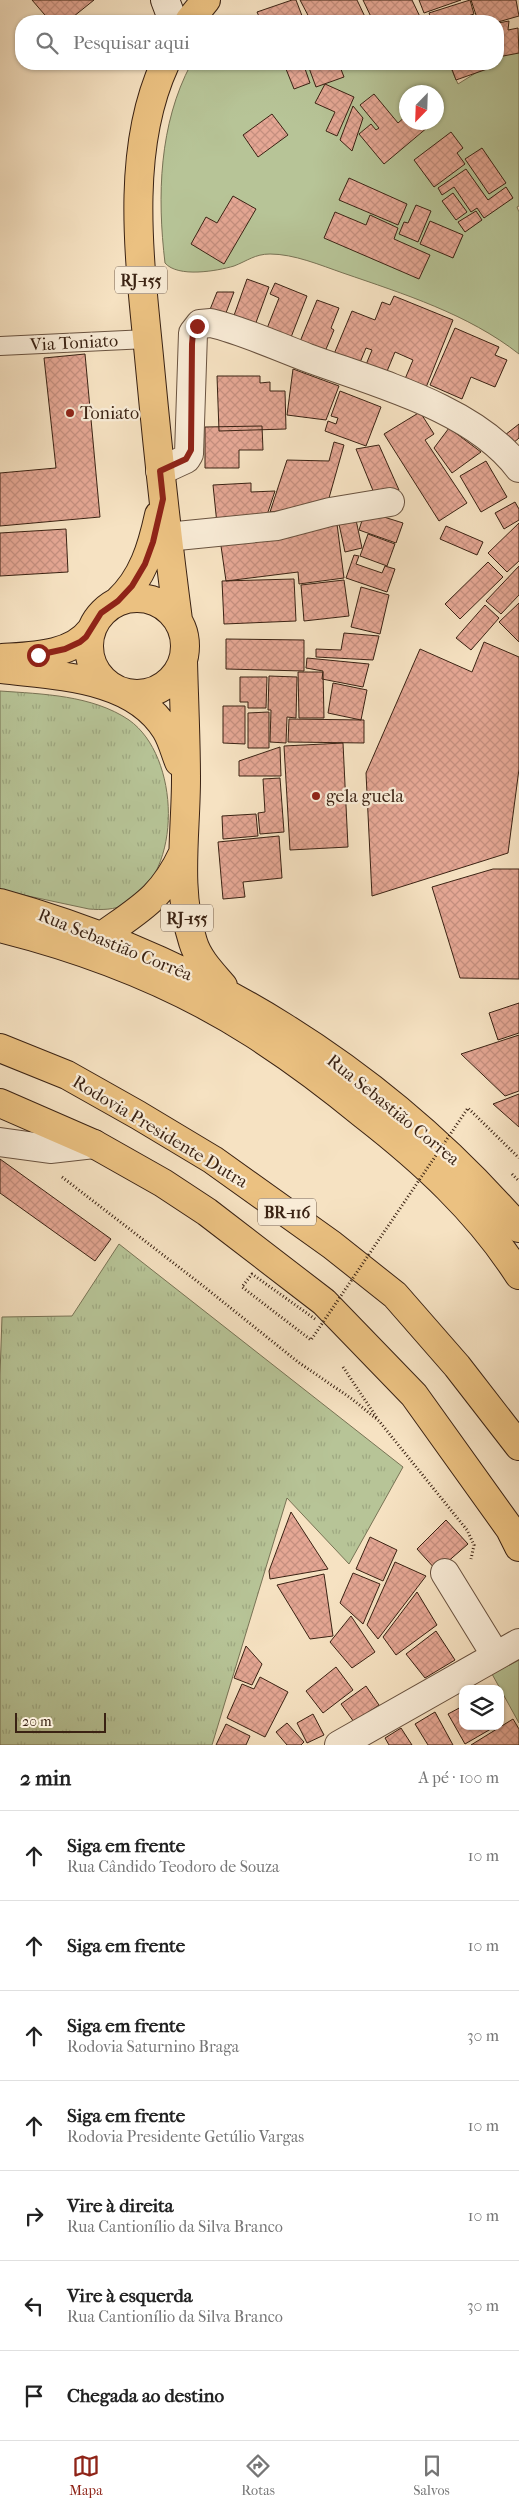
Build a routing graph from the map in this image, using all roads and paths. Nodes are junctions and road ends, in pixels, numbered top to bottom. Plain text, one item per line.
1 (165, 0) edge
2 (206, 0) edge
3 (171, 15) edge
4 (194, 15) edge
5 (163, 70) edge
6 (147, 339) junction
7 (0, 346) edge
8 (519, 468) edge
9 (160, 471) junction
10 (163, 499) junction
11 (390, 502) dead end
12 (167, 537) junction
13 (118, 601) junction
14 (178, 620) junction
15 (91, 630) junction
16 (0, 658) edge
17 (182, 662) junction
18 (0, 669) edge
19 (117, 690) junction
20 (186, 780) junction
21 (183, 852) junction
22 (0, 903) edge
23 (0, 928) edge
24 (102, 936) junction
25 (228, 993) junction
26 (0, 1048) edge
27 (0, 1102) edge
28 (0, 1142) edge
29 (94, 1144) junction
30 (519, 1158) edge
31 (59, 1175) dead end
32 (519, 1228) edge
33 (519, 1275) edge
34 (315, 1319) dead end
35 (519, 1446) edge
36 (519, 1547) edge
37 (445, 1574) dead end
38 (460, 1598) junction
39 (508, 1650) edge
40 (339, 1745) edge

1 - 3 street
2 - 4 main road
5 - 6 main road, RJ-155
6 - 7 lane, Via Toniato
6 - 9 main road, RJ-155
8 - 9 street
9 - 10 main road, RJ-155
10 - 12 main road, RJ-155
10 - 13 main road, RJ-155
11 - 12 street
12 - 14 main road, RJ-155
13 - 14 main road
13 - 15 main road, RJ-155
14 - 17 main road, RJ-155
15 - 16 main road
15 - 19 main road, RJ-155
17 - 19 main road
17 - 20 main road, RJ-155
18 - 19 main road
19 - 20 main road, RJ-155
20 - 21 main road, RJ-155
21 - 24 main road
21 - 25 main road, RJ-155
22 - 24 main road, Rua Sebastião Corrêa
23 - 33 main road
24 - 25 main road, Rua Sebastião Corrêa
25 - 32 main road, Rua Sebastião Correa
26 - 35 main road, Rodovia Presidente Dutra / BR-116
27 - 29 main road
28 - 29 street
29 - 36 main road
30 - 34 path, bridge
31 - 38 path
37 - 38 street
38 - 39 street
39 - 40 street

